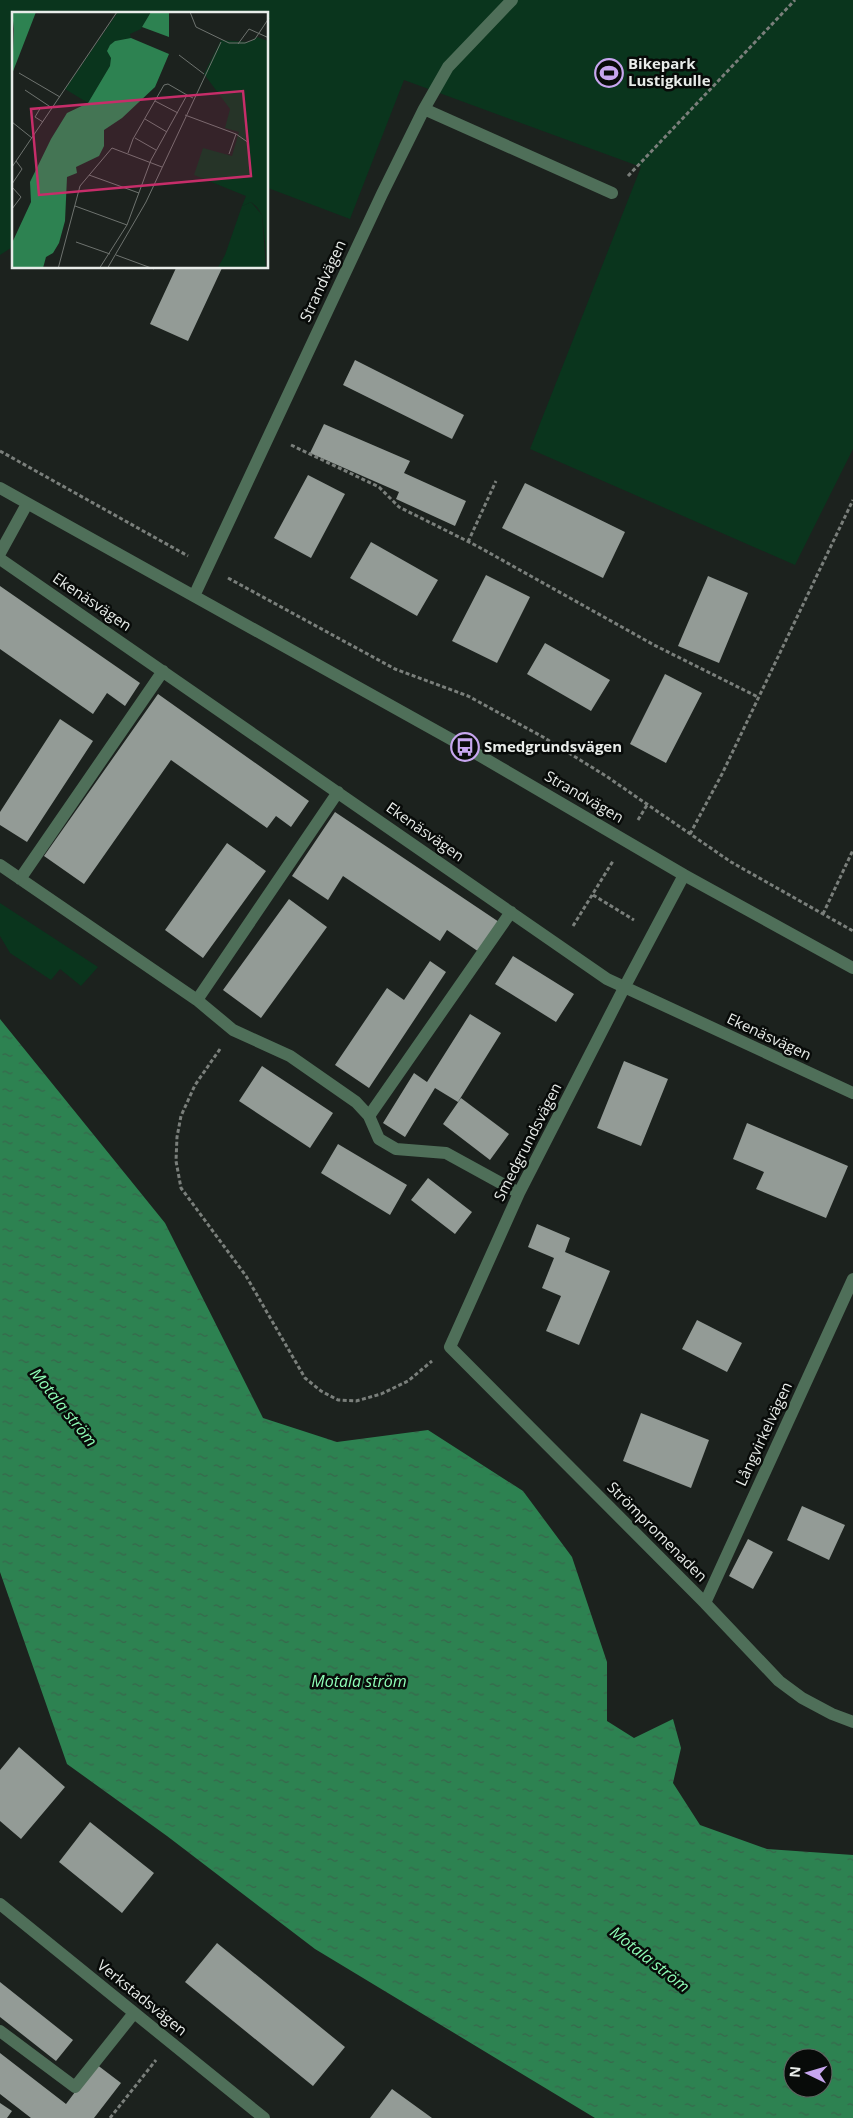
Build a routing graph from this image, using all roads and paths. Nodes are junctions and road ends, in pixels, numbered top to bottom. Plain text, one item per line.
1 (512, 0) edge
2 (795, 0) edge
3 (424, 110) junction
4 (612, 193) joint
5 (269, 434) junction
6 (496, 481) dead end
7 (0, 488) edge
8 (853, 500) edge
9 (27, 504) junction
10 (468, 542) junction
11 (0, 553) edge
12 (0, 559) edge
13 (194, 596) junction
14 (395, 669) dead end
15 (163, 671) junction
16 (758, 697) junction
17 (338, 792) junction
18 (646, 805) junction
19 (690, 834) junction
20 (626, 840) junction
21 (853, 850) edge
22 (0, 865) edge
23 (684, 875) junction
24 (20, 879) junction
25 (592, 895) junction
26 (511, 912) junction
27 (823, 914) junction
28 (853, 931) edge
29 (654, 932) junction
30 (561, 946) junction
31 (853, 968) edge
32 (624, 988) junction
33 (197, 1000) junction
34 (233, 1030) junction
35 (853, 1094) edge
36 (369, 1116) junction
37 (519, 1193) junction
38 (853, 1279) edge
39 (450, 1347) junction
40 (705, 1603) junction
41 (853, 1722) edge
42 (2, 1909) edge
43 (134, 2013) junction
44 (0, 2031) edge
45 (170, 2042) junction
46 (110, 2118) edge
47 (264, 2118) edge

1 - 3 street, Strandvägen
2 - 4 path
3 - 4 street
3 - 5 street, Strandvägen
5 - 10 path
5 - 13 street, Strandvägen
6 - 10 path
7 - 9 street, Strandvägen
8 - 16 path
9 - 11 street
9 - 13 street, Strandvägen
10 - 16 path
12 - 15 street, Ekenäsvägen
13 - 20 street, Strandvägen
14 - 18 path
15 - 17 street, Ekenäsvägen
15 - 24 street
16 - 19 path
17 - 26 street, Ekenäsvägen
17 - 33 street
18 - 19 path
18 - 20 path
19 - 27 path
20 - 23 street, Strandvägen
20 - 25 path
21 - 27 path
22 - 24 street
23 - 29 street, Smedgrundsvägen
23 - 31 street, Strandvägen
24 - 33 street
25 - 29 path
25 - 30 path
26 - 30 street, Ekenäsvägen
26 - 36 street
27 - 28 path
29 - 32 street, Smedgrundsvägen
30 - 32 street, Ekenäsvägen
32 - 35 street, Ekenäsvägen
32 - 37 street, Smedgrundsvägen
33 - 34 street
34 - 36 street
34 - 39 path
36 - 37 street
37 - 39 street, Smedgrundsvägen
38 - 40 street, Långvirkelvägen
39 - 40 street, Strömpromenaden
40 - 41 street, Strömpromenaden
42 - 43 street, Verkstadsvägen
43 - 44 street
43 - 45 street, Verkstadsvägen
45 - 46 path
45 - 47 street, Verkstadsvägen

